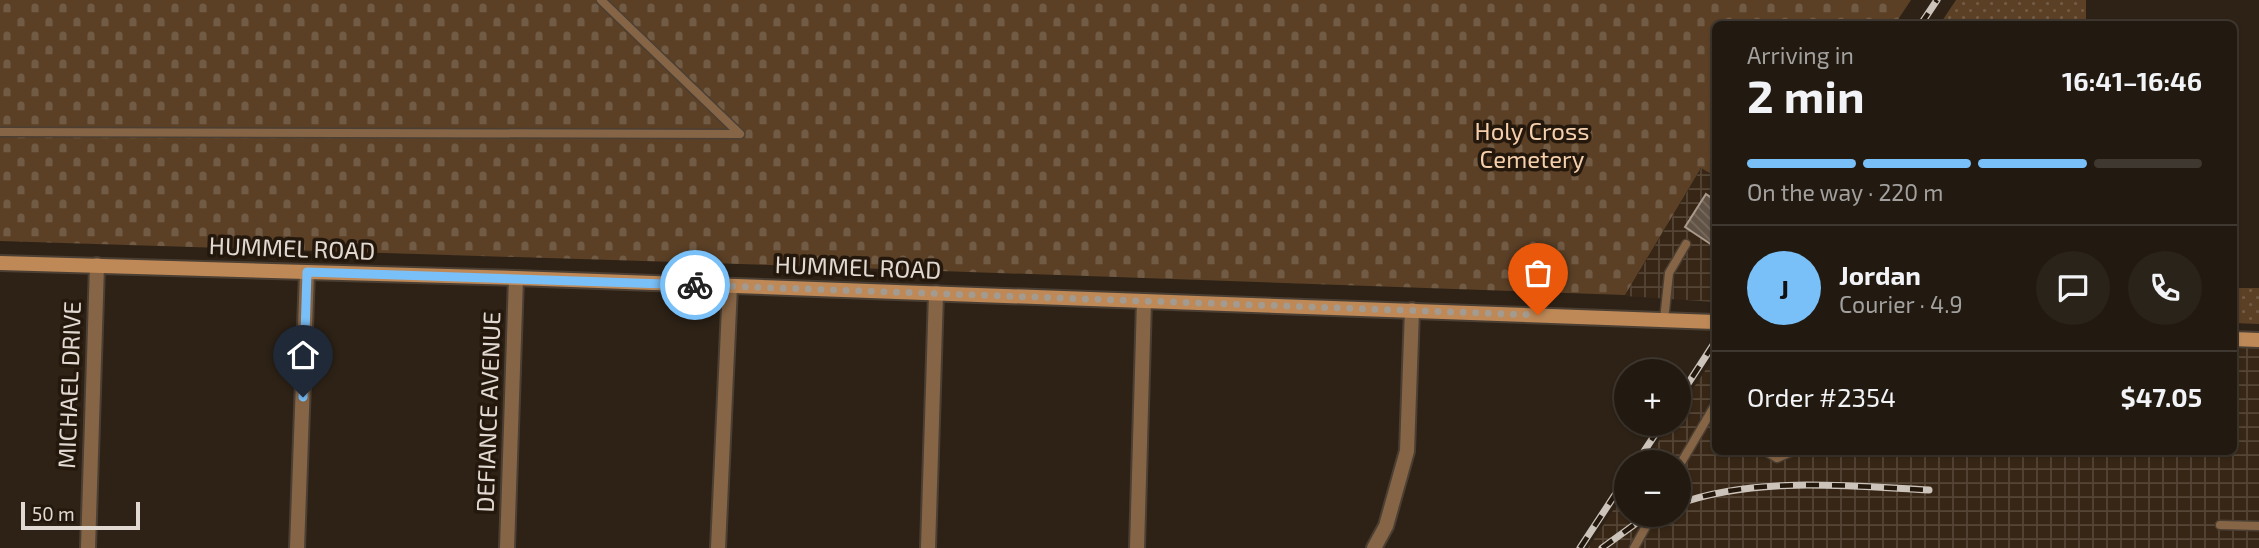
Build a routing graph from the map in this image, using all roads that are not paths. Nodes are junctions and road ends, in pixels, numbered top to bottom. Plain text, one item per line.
1 (601, 0) edge
2 (0, 132) edge
3 (1686, 244) dead end
4 (0, 263) edge
5 (97, 265) junction
6 (307, 272) junction
7 (516, 278) junction
8 (730, 286) junction
9 (936, 293) junction
10 (1144, 301) junction
11 (1412, 310) junction
12 (1664, 320) junction
13 (1712, 322) edge
14 (2237, 339) edge
15 (2259, 340) edge
16 (1712, 410) edge
17 (1689, 450) edge
18 (2220, 525) dead end
19 (2259, 526) edge
20 (1645, 527) edge
21 (88, 548) edge
22 (297, 548) edge
23 (507, 548) edge
24 (718, 548) edge
25 (928, 548) edge
26 (1137, 548) edge
27 (1374, 548) edge
28 (1633, 548) edge

1 - 2 lane
3 - 12 lane
4 - 5 street, HUMMEL ROAD
5 - 6 street, HUMMEL ROAD
5 - 21 street, MICHAEL DRIVE
6 - 7 street, HUMMEL ROAD
6 - 22 street
7 - 8 street, HUMMEL ROAD
7 - 23 street, DEFIANCE AVENUE
8 - 9 street, HUMMEL ROAD
8 - 24 street
9 - 10 street, HUMMEL ROAD
9 - 25 street
10 - 11 street, HUMMEL ROAD
10 - 26 street
11 - 12 street, HUMMEL ROAD
11 - 27 street
12 - 13 street, HUMMEL ROAD
14 - 15 street
16 - 17 lane
18 - 19 lane
20 - 28 lane

